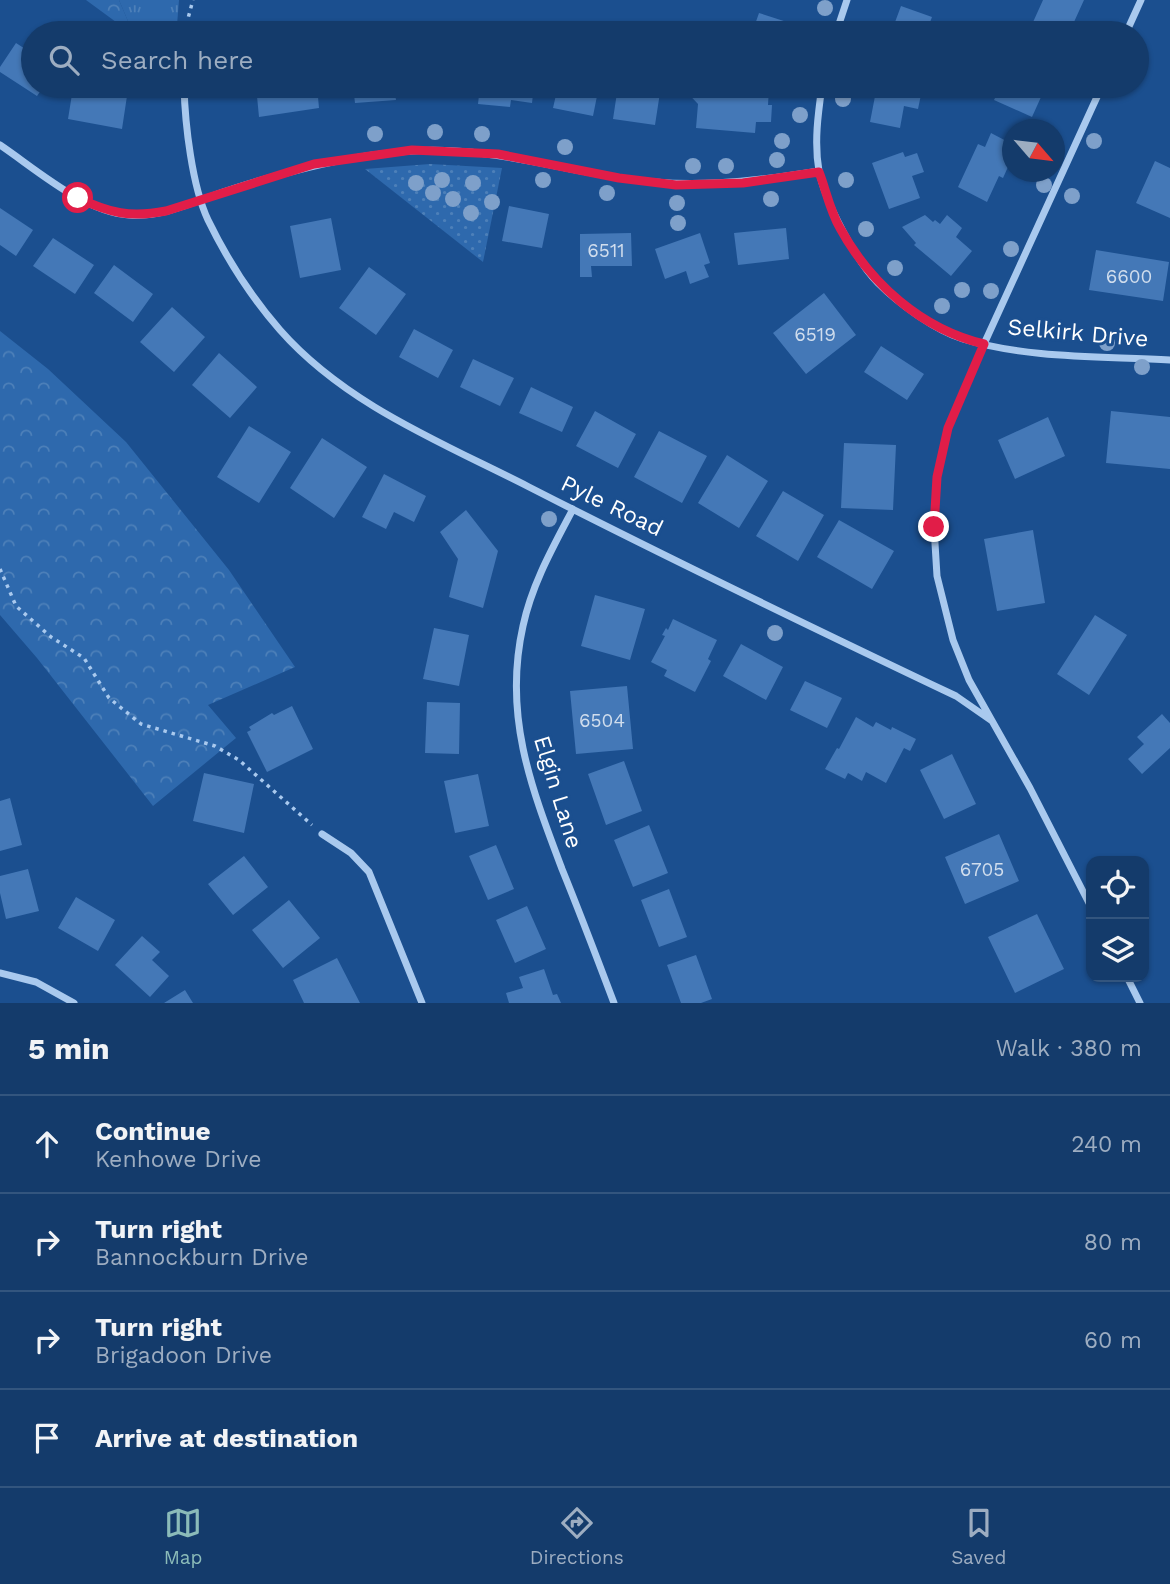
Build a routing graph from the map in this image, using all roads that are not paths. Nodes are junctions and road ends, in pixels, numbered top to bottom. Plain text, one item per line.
1 (847, 0) edge
2 (1141, 0) edge
3 (840, 21) edge
4 (1131, 21) edge
5 (184, 98) edge
6 (820, 98) edge
7 (1097, 98) edge
8 (0, 145) edge
9 (819, 172) junction
10 (201, 199) junction
11 (984, 344) junction
12 (1170, 360) edge
13 (573, 509) junction
14 (992, 720) junction
15 (322, 834) road end
16 (1086, 897) edge
17 (0, 973) edge
18 (1130, 982) edge
19 (74, 1003) edge
20 (422, 1003) edge
21 (614, 1003) edge
22 (1140, 1003) edge

1 - 3 street
2 - 4 street
5 - 10 street, Pyle Road
6 - 9 street, Selkirk Drive
7 - 11 street
8 - 10 street
9 - 10 street
9 - 11 street, Selkirk Drive
10 - 13 street, Pyle Road
11 - 12 street, Selkirk Drive
11 - 14 street
13 - 14 street, Pyle Road
13 - 21 street, Elgin Lane
14 - 16 street, Pyle Road
15 - 20 street
17 - 19 street
18 - 22 street

